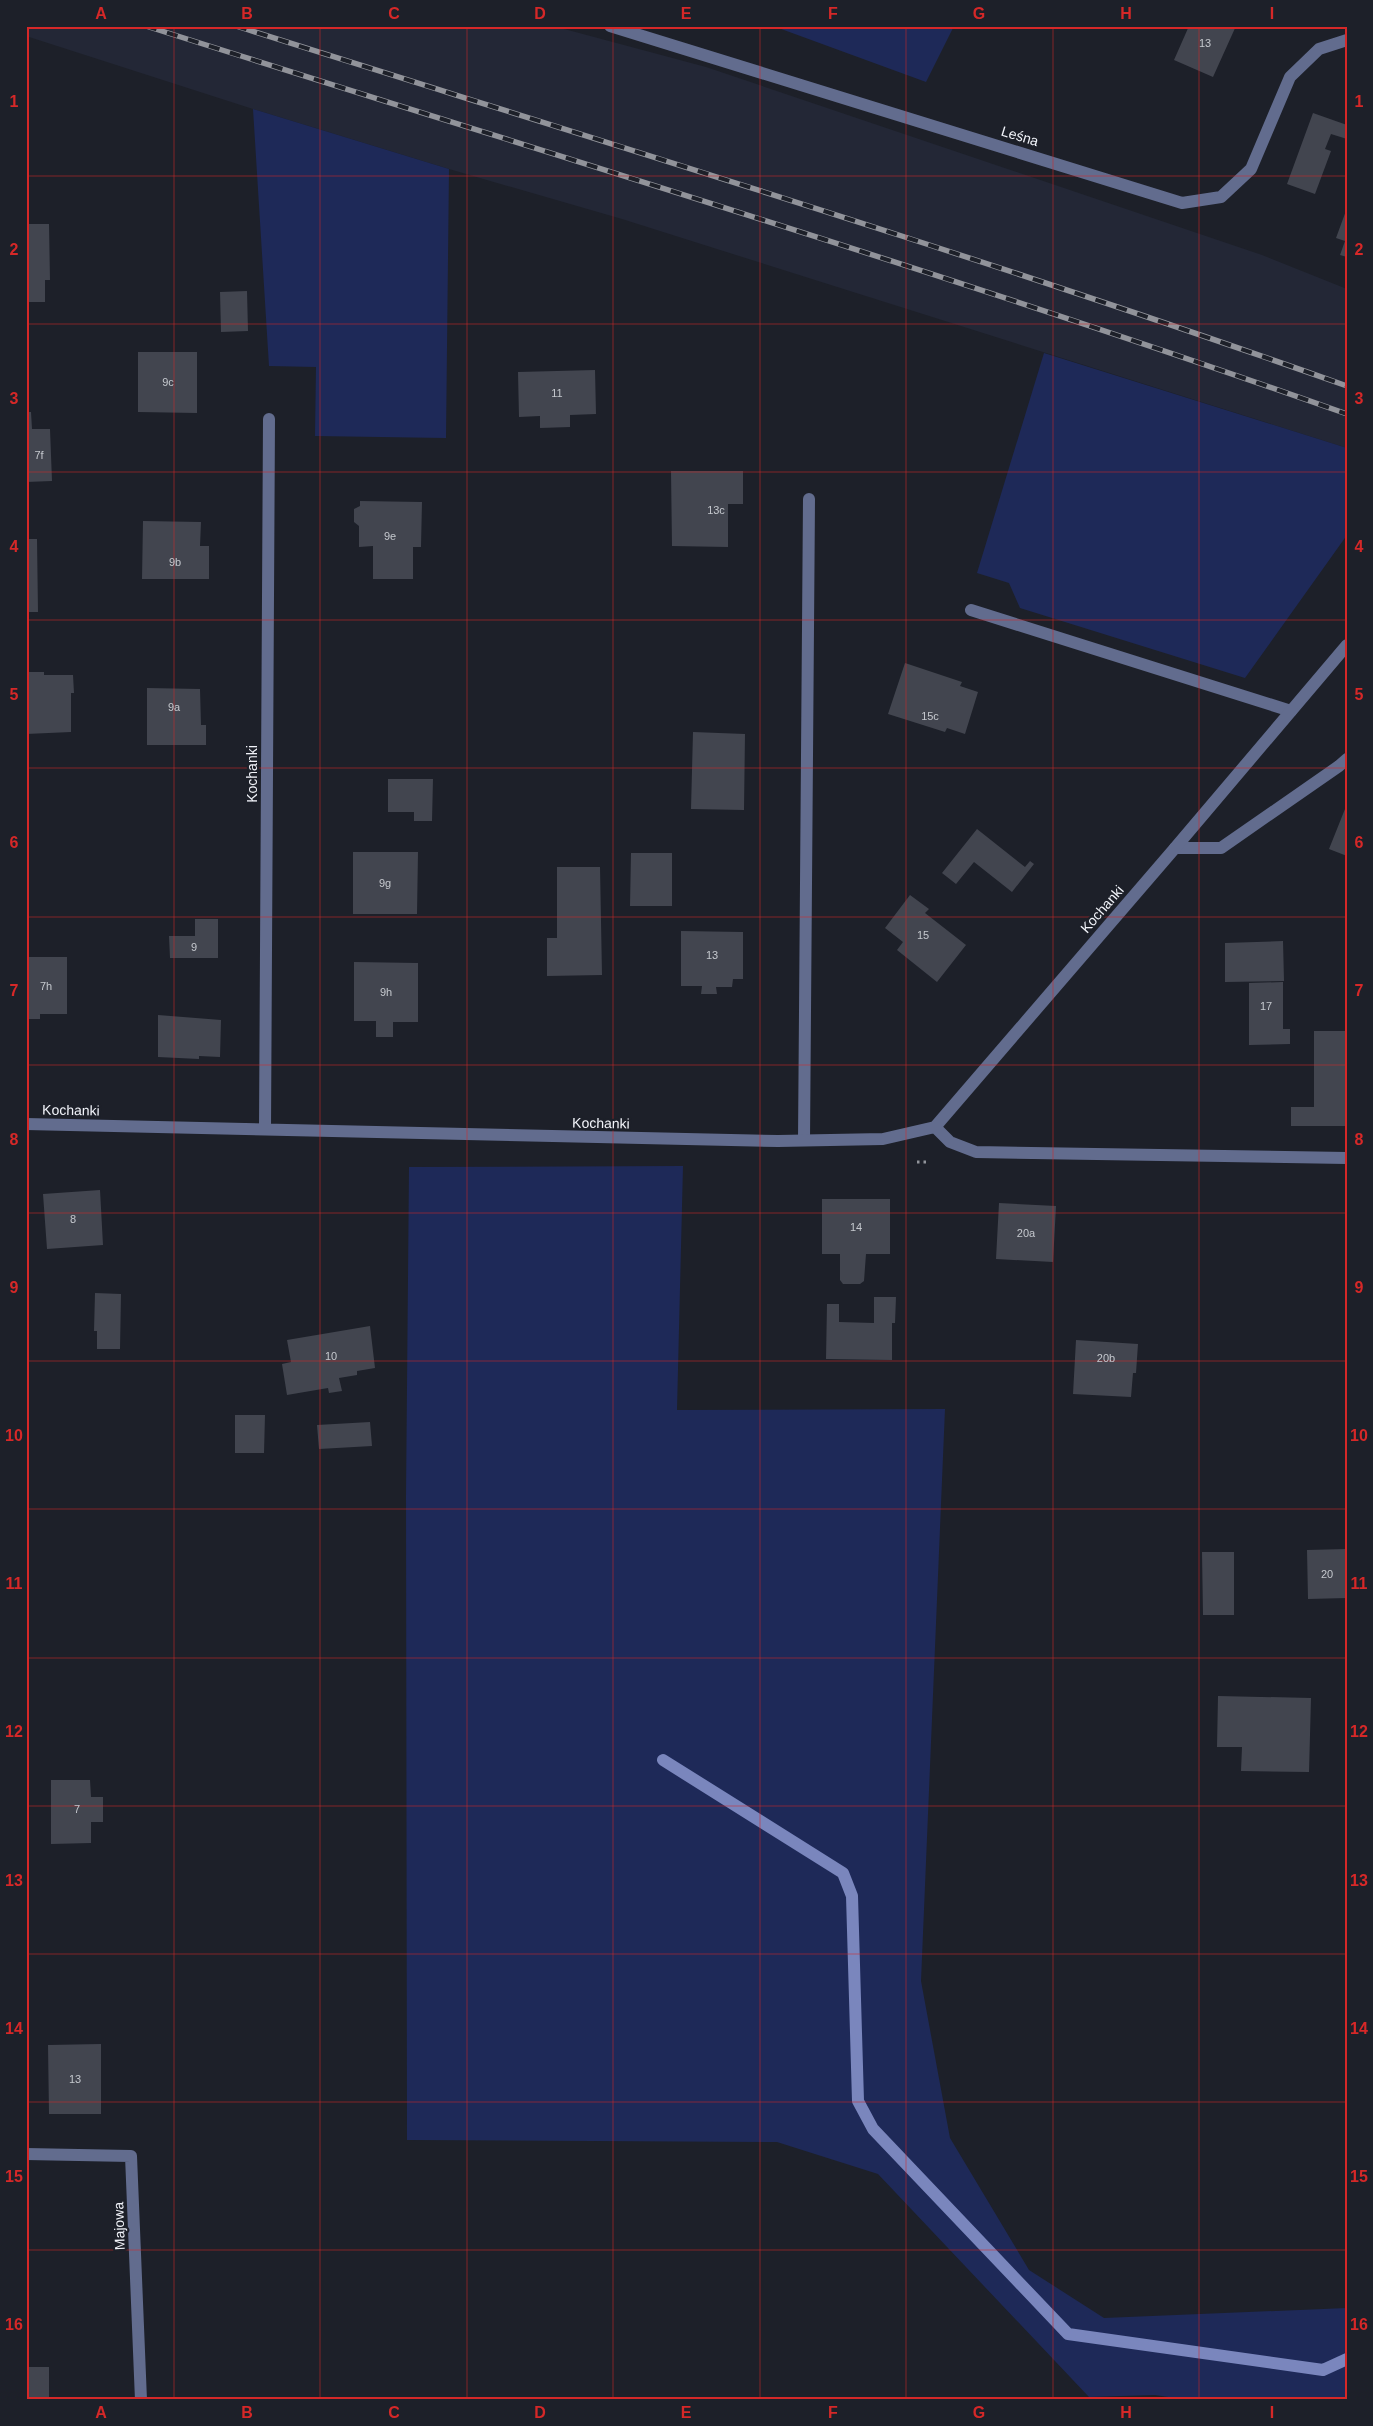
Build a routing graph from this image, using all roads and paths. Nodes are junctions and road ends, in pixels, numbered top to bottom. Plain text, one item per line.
1 (610, 26) edge
2 (1347, 40) edge
3 (269, 419) dead end
4 (809, 499) dead end
5 (971, 610) dead end
6 (1347, 645) edge
7 (1292, 711) junction
8 (1347, 758) edge
9 (1175, 848) junction
10 (26, 1124) edge
11 (935, 1127) junction
12 (265, 1129) junction
13 (804, 1140) junction
14 (1347, 1158) edge
15 (26, 2154) edge
16 (141, 2400) edge

1 - 2 street, Leśna
3 - 12 street, Kochanki
4 - 13 street
5 - 7 street
6 - 7 street, Kochanki
7 - 9 street, Kochanki
8 - 9 street
9 - 11 street, Kochanki
10 - 12 street, Kochanki
11 - 13 street, Kochanki
11 - 14 street
12 - 13 street, Kochanki
15 - 16 street, Majowa

